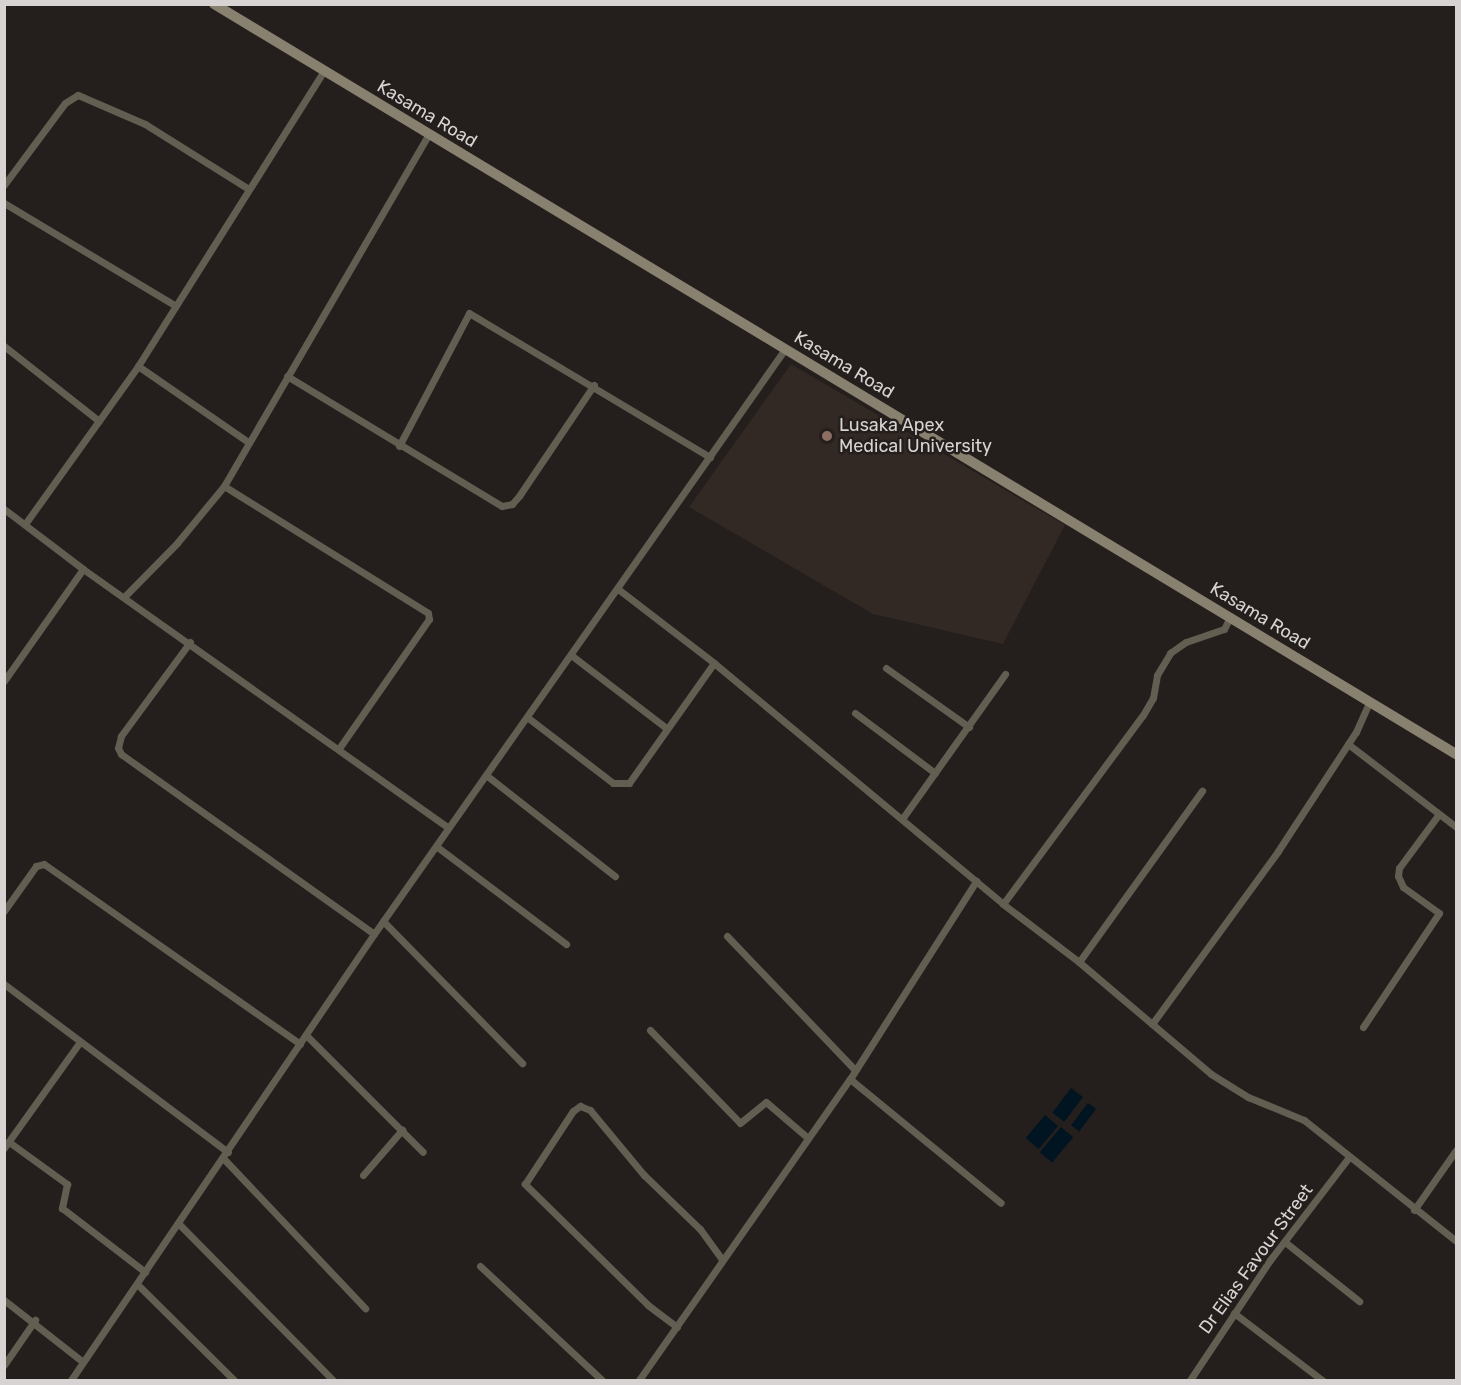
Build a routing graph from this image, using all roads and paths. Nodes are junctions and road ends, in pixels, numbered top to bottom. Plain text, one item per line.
1 (214, 4) edge
2 (324, 71) junction
3 (428, 135) junction
4 (4, 185) edge
5 (247, 188) junction
6 (4, 203) edge
7 (176, 306) junction
8 (4, 346) edge
9 (785, 349) junction
10 (138, 366) junction
11 (286, 376) junction
12 (594, 385) junction
13 (99, 421) junction
14 (248, 442) junction
15 (399, 446) junction
16 (710, 457) junction
17 (224, 486) junction
18 (4, 509) edge
19 (24, 524) junction
20 (84, 569) junction
21 (618, 589) junction
22 (125, 596) junction
23 (1230, 617) junction
24 (190, 642) junction
25 (571, 655) junction
26 (714, 663) junction
27 (886, 668) dead end
28 (1005, 674) dead end
29 (4, 681) edge
30 (1370, 702) junction
31 (855, 713) dead end
32 (527, 717) junction
33 (969, 727) junction
34 (666, 728) junction
35 (1348, 744) junction
36 (340, 747) junction
37 (1456, 754) edge
38 (935, 773) junction
39 (486, 775) junction
40 (1203, 791) dead end
41 (1439, 814) junction
42 (902, 819) junction
43 (448, 827) junction
44 (1456, 827) edge
45 (436, 846) junction
46 (615, 876) dead end
47 (976, 881) junction
48 (1003, 904) junction
49 (4, 911) edge
50 (383, 921) junction
51 (374, 934) junction
52 (726, 936) dead end
53 (566, 944) dead end
54 (1079, 962) junction
55 (4, 984) edge
56 (1152, 1024) junction
57 (1363, 1027) dead end
58 (650, 1030) dead end
59 (306, 1035) junction
60 (80, 1042) junction
61 (300, 1044) junction
62 (522, 1063) dead end
63 (855, 1070) junction
64 (850, 1079) junction
65 (402, 1130) junction
66 (808, 1138) junction
67 (7, 1145) edge
68 (1456, 1150) edge
69 (423, 1152) dead end
70 (226, 1155) junction
71 (1350, 1157) junction
72 (363, 1176) dead end
73 (1001, 1203) dead end
74 (1414, 1210) junction
75 (178, 1223) junction
76 (1456, 1241) edge
77 (1285, 1242) junction
78 (722, 1259) junction
79 (480, 1266) dead end
80 (145, 1272) junction
81 (137, 1284) junction
82 (4, 1300) edge
83 (1359, 1301) dead end
84 (365, 1308) dead end
85 (1234, 1313) junction
86 (35, 1320) junction
87 (677, 1327) junction
88 (83, 1362) junction
89 (4, 1365) edge
90 (71, 1380) edge
91 (234, 1380) edge
92 (333, 1380) edge
93 (602, 1380) edge
94 (639, 1380) edge
95 (1190, 1380) edge
96 (1322, 1380) edge

1 - 2 street, Kasama Road
2 - 3 street, Kasama Road
2 - 5 street
3 - 9 street, Kasama Road
3 - 11 street
4 - 5 street
5 - 7 street
6 - 7 street
7 - 10 street
8 - 13 street
9 - 16 street
9 - 23 street, Kasama Road
10 - 13 street
10 - 14 street
11 - 14 street
11 - 15 street
12 - 15 street
12 - 15 street
12 - 16 street
13 - 19 street
14 - 17 street
16 - 21 street
17 - 22 street
17 - 36 street
18 - 19 street
19 - 20 street
20 - 22 street
20 - 29 street
21 - 25 street
21 - 26 street
22 - 24 street
23 - 30 street, Kasama Road
23 - 48 street
24 - 36 street
24 - 51 street
25 - 32 street
25 - 34 street
26 - 34 street
26 - 42 street
27 - 33 street
28 - 33 street
30 - 35 street
30 - 37 street, Kasama Road
31 - 38 street
32 - 34 street
32 - 39 street
33 - 38 street
35 - 41 street
35 - 56 street
36 - 43 street
38 - 42 street
39 - 43 street
39 - 46 street
40 - 54 street
41 - 44 street
41 - 57 street
42 - 47 street
43 - 45 street
45 - 50 street
45 - 53 street
47 - 48 street
47 - 63 street
48 - 54 street
49 - 61 street
50 - 51 street
50 - 62 street
51 - 59 street
52 - 63 street
54 - 56 street
55 - 60 street
56 - 71 street
58 - 66 street
59 - 61 street
59 - 65 street
60 - 67 street
60 - 70 street
61 - 70 street
63 - 64 street
64 - 66 street
64 - 73 street
65 - 69 street
65 - 72 street
66 - 78 street
67 - 80 street
68 - 74 street
70 - 75 street
70 - 84 street
71 - 74 street
71 - 77 street, Dr Elias Favour Street
74 - 76 street
75 - 80 street
75 - 92 street
77 - 83 street
77 - 85 street, Dr Elias Favour Street
78 - 87 street
78 - 87 street
79 - 93 street
80 - 81 street
81 - 88 street
81 - 91 street
82 - 86 street
85 - 95 street, Dr Elias Favour Street
85 - 96 street
86 - 88 street
86 - 89 street
87 - 94 street
88 - 90 street

